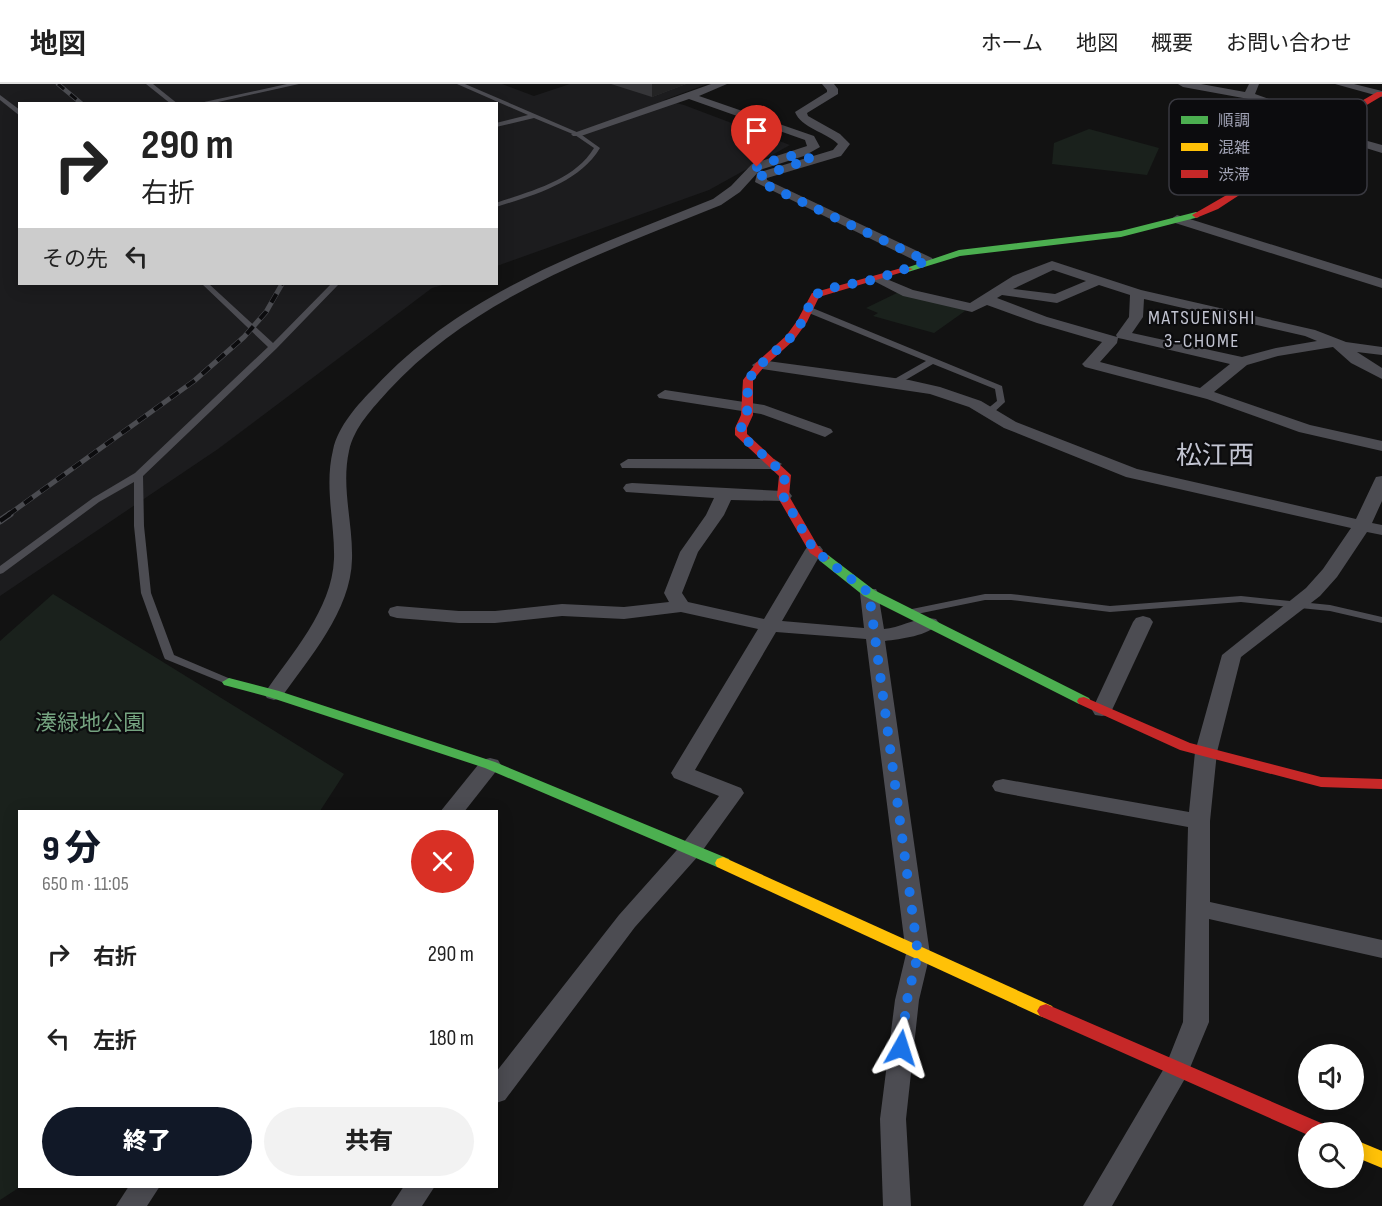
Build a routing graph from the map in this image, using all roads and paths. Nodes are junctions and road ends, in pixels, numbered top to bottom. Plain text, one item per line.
1 (149, 84) edge
2 (296, 84) edge
3 (460, 84) edge
4 (722, 84) edge
5 (827, 84) edge
6 (1183, 84) edge
7 (1254, 84) edge
8 (1340, 84) edge
9 (1377, 91) edge
10 (690, 96) junction
11 (1249, 96) junction
12 (0, 97) edge
13 (1263, 99) edge
14 (172, 102) edge
15 (208, 102) edge
16 (18, 112) edge
17 (534, 116) junction
18 (498, 125) edge
19 (578, 134) junction
20 (1367, 145) edge
21 (1382, 149) edge
22 (806, 157) junction
23 (1233, 195) edge
24 (498, 204) edge
25 (1177, 219) junction
26 (927, 261) junction
27 (877, 279) junction
28 (1096, 280) junction
29 (1382, 284) edge
30 (206, 285) edge
31 (334, 285) edge
32 (1000, 291) junction
33 (1137, 293) junction
34 (985, 299) junction
35 (807, 309) junction
36 (1339, 344) junction
37 (273, 347) junction
38 (1382, 351) edge
39 (932, 361) junction
40 (1242, 362) junction
41 (760, 365) junction
42 (1382, 374) edge
43 (894, 383) junction
44 (1203, 393) junction
45 (665, 395) dead end
46 (747, 407) junction
47 (989, 412) junction
48 (825, 432) dead end
49 (1382, 447) edge
50 (628, 464) dead end
51 (682, 464) junction
52 (774, 464) junction
53 (138, 475) junction
54 (1382, 481) edge
55 (632, 488) dead end
56 (683, 489) junction
57 (725, 493) junction
58 (783, 496) junction
59 (1362, 524) junction
60 (1382, 530) edge
61 (814, 550) junction
62 (0, 571) edge
63 (869, 593) junction
64 (1297, 605) junction
65 (681, 606) junction
66 (397, 612) dead end
67 (909, 613) junction
68 (1382, 620) edge
69 (1143, 622) dead end
70 (929, 623) junction
71 (768, 626) junction
72 (874, 634) junction
73 (229, 682) joint
74 (274, 694) junction
75 (1102, 710) junction
76 (1206, 752) junction
77 (490, 765) junction
78 (1382, 784) edge
79 (1003, 786) dead end
80 (453, 810) edge
81 (1199, 821) junction
82 (692, 848) junction
83 (1197, 908) junction
84 (1382, 949) edge
85 (918, 954) junction
86 (1178, 1068) junction
87 (498, 1089) edge
88 (1299, 1122) edge
89 (1364, 1152) edge
90 (1382, 1160) edge
91 (144, 1188) edge
92 (419, 1188) edge
93 (130, 1206) edge
94 (405, 1206) edge
95 (897, 1206) edge
96 (1097, 1206) edge

1 - 14 lane
2 - 15 lane
3 - 17 lane
4 - 10 street
5 - 22 street
6 - 11 street
7 - 11 street
8 - 9 street
10 - 19 street
10 - 22 street
11 - 13 street
12 - 16 lane
17 - 18 lane
17 - 19 lane
19 - 24 lane
20 - 21 street
22 - 26 street
22 - 74 street
23 - 25 street
25 - 26 street
25 - 29 street
26 - 27 street
27 - 34 street
27 - 35 street
28 - 32 street
28 - 32 street
28 - 33 street
30 - 37 lane
31 - 37 lane
32 - 34 street
33 - 36 street
33 - 40 street
34 - 44 street
35 - 39 lane
35 - 41 street
36 - 38 street
36 - 40 street
36 - 42 street
37 - 53 lane
39 - 43 lane
39 - 47 lane
40 - 44 street
41 - 43 street
41 - 46 street
43 - 47 street
44 - 49 street
45 - 46 street
46 - 48 street
46 - 52 street
47 - 59 street
50 - 51 street
51 - 52 street
51 - 56 street
52 - 58 street
53 - 62 lane
53 - 73 lane
54 - 59 street
55 - 56 street
56 - 57 street
57 - 58 street
57 - 65 street
58 - 61 street
59 - 60 street
59 - 64 street
61 - 63 street
61 - 71 street
63 - 67 street
63 - 72 street
64 - 67 lane
64 - 68 lane
64 - 76 street
65 - 66 street
65 - 71 street
67 - 70 street
69 - 75 street
70 - 72 street
70 - 75 street
71 - 72 street
71 - 82 street
72 - 85 street
73 - 74 street
74 - 77 street
75 - 76 street
76 - 78 street
76 - 81 street
77 - 80 street
77 - 82 street
79 - 81 street
81 - 83 street
82 - 85 street
82 - 87 street
83 - 84 street
83 - 86 street
85 - 86 street
85 - 95 street
86 - 88 street
86 - 96 street
89 - 90 street
91 - 93 street
92 - 94 street

